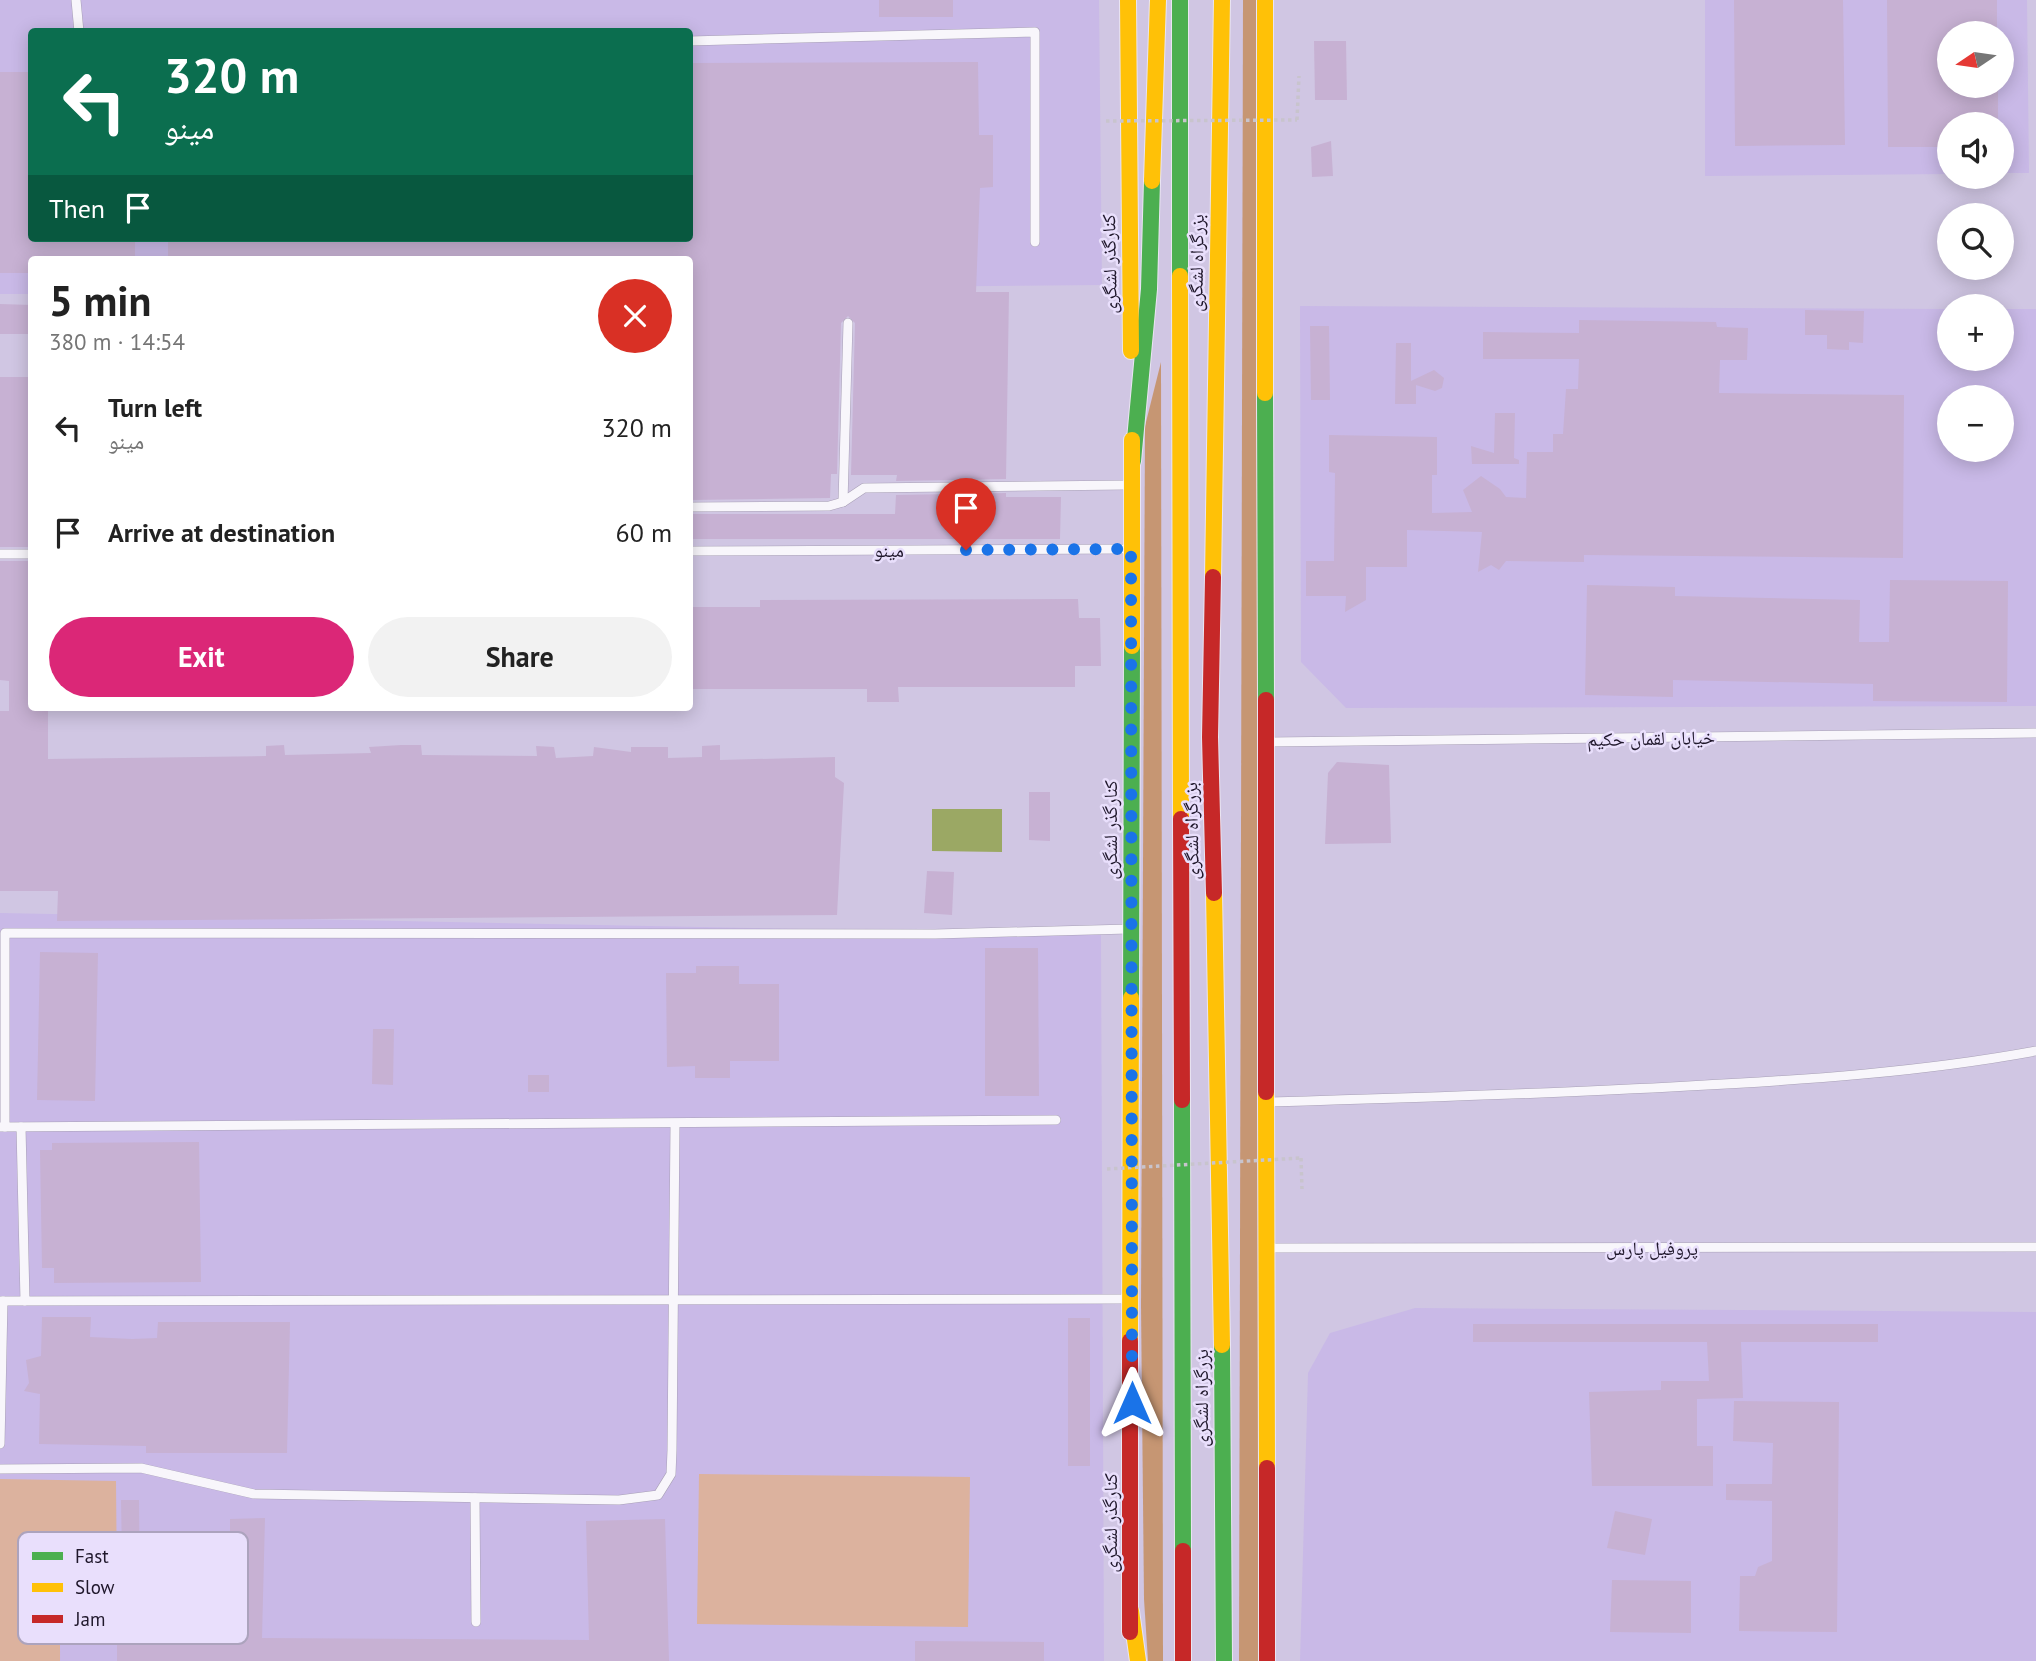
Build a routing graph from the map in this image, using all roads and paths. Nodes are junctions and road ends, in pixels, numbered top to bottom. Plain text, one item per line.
1 (76, 0) edge
2 (1128, 0) edge
3 (1158, 0) edge
4 (1180, 0) edge
5 (1222, 0) edge
6 (1265, 0) edge
7 (79, 28) edge
8 (693, 41) edge
9 (1299, 76) dead end
10 (1106, 121) dead end
11 (1035, 242) dead end
12 (848, 323) dead end
13 (1133, 461) junction
14 (1132, 485) junction
15 (843, 502) junction
16 (693, 507) edge
17 (1131, 549) junction
18 (693, 551) edge
19 (0, 554) edge
20 (28, 554) edge
21 (2036, 733) edge
22 (1266, 742) junction
23 (1131, 929) junction
24 (2036, 1051) edge
25 (1266, 1102) junction
26 (1056, 1120) dead end
27 (675, 1125) junction
28 (3, 1127) edge
29 (21, 1127) junction
30 (1107, 1169) dead end
31 (1302, 1189) dead end
32 (2036, 1247) edge
33 (1268, 1248) junction
34 (673, 1299) junction
35 (1132, 1299) junction
36 (1, 1301) edge
37 (25, 1301) junction
38 (0, 1444) edge
39 (0, 1469) edge
40 (475, 1498) junction
41 (1131, 1611) junction
42 (476, 1622) dead end
43 (1130, 1661) edge
44 (1138, 1661) edge
45 (1183, 1661) edge
46 (1224, 1661) edge
47 (1267, 1661) edge

1 - 7 lane
2 - 13 main road, کنارگذر لشگری
3 - 13 main road
4 - 45 main road, بزرگراه لشگری
5 - 46 main road, بزرگراه لشگری
6 - 22 main road
8 - 11 lane
9 - 10 path, bridge
12 - 15 lane
13 - 14 main road, کنارگذر لشگری
14 - 15 lane
14 - 17 main road, کنارگذر لشگری
15 - 16 lane
17 - 18 lane, مینو
17 - 23 main road, کنارگذر لشگری
19 - 20 lane
21 - 22 lane, خیابان لقمان حکیم
22 - 25 main road
23 - 28 lane
23 - 35 main road, کنارگذر لشگری
24 - 25 lane
25 - 33 main road
26 - 27 lane
27 - 29 lane
27 - 34 lane
28 - 29 lane
29 - 37 lane
30 - 31 path, bridge
32 - 33 lane, پروفیل پارس
33 - 47 main road
34 - 35 lane
34 - 37 lane
34 - 40 lane
35 - 41 main road, کنارگذر لشگری
36 - 37 lane
36 - 38 lane
39 - 40 lane
40 - 42 lane
41 - 43 main road, کنارگذر لشگری
41 - 44 main road

